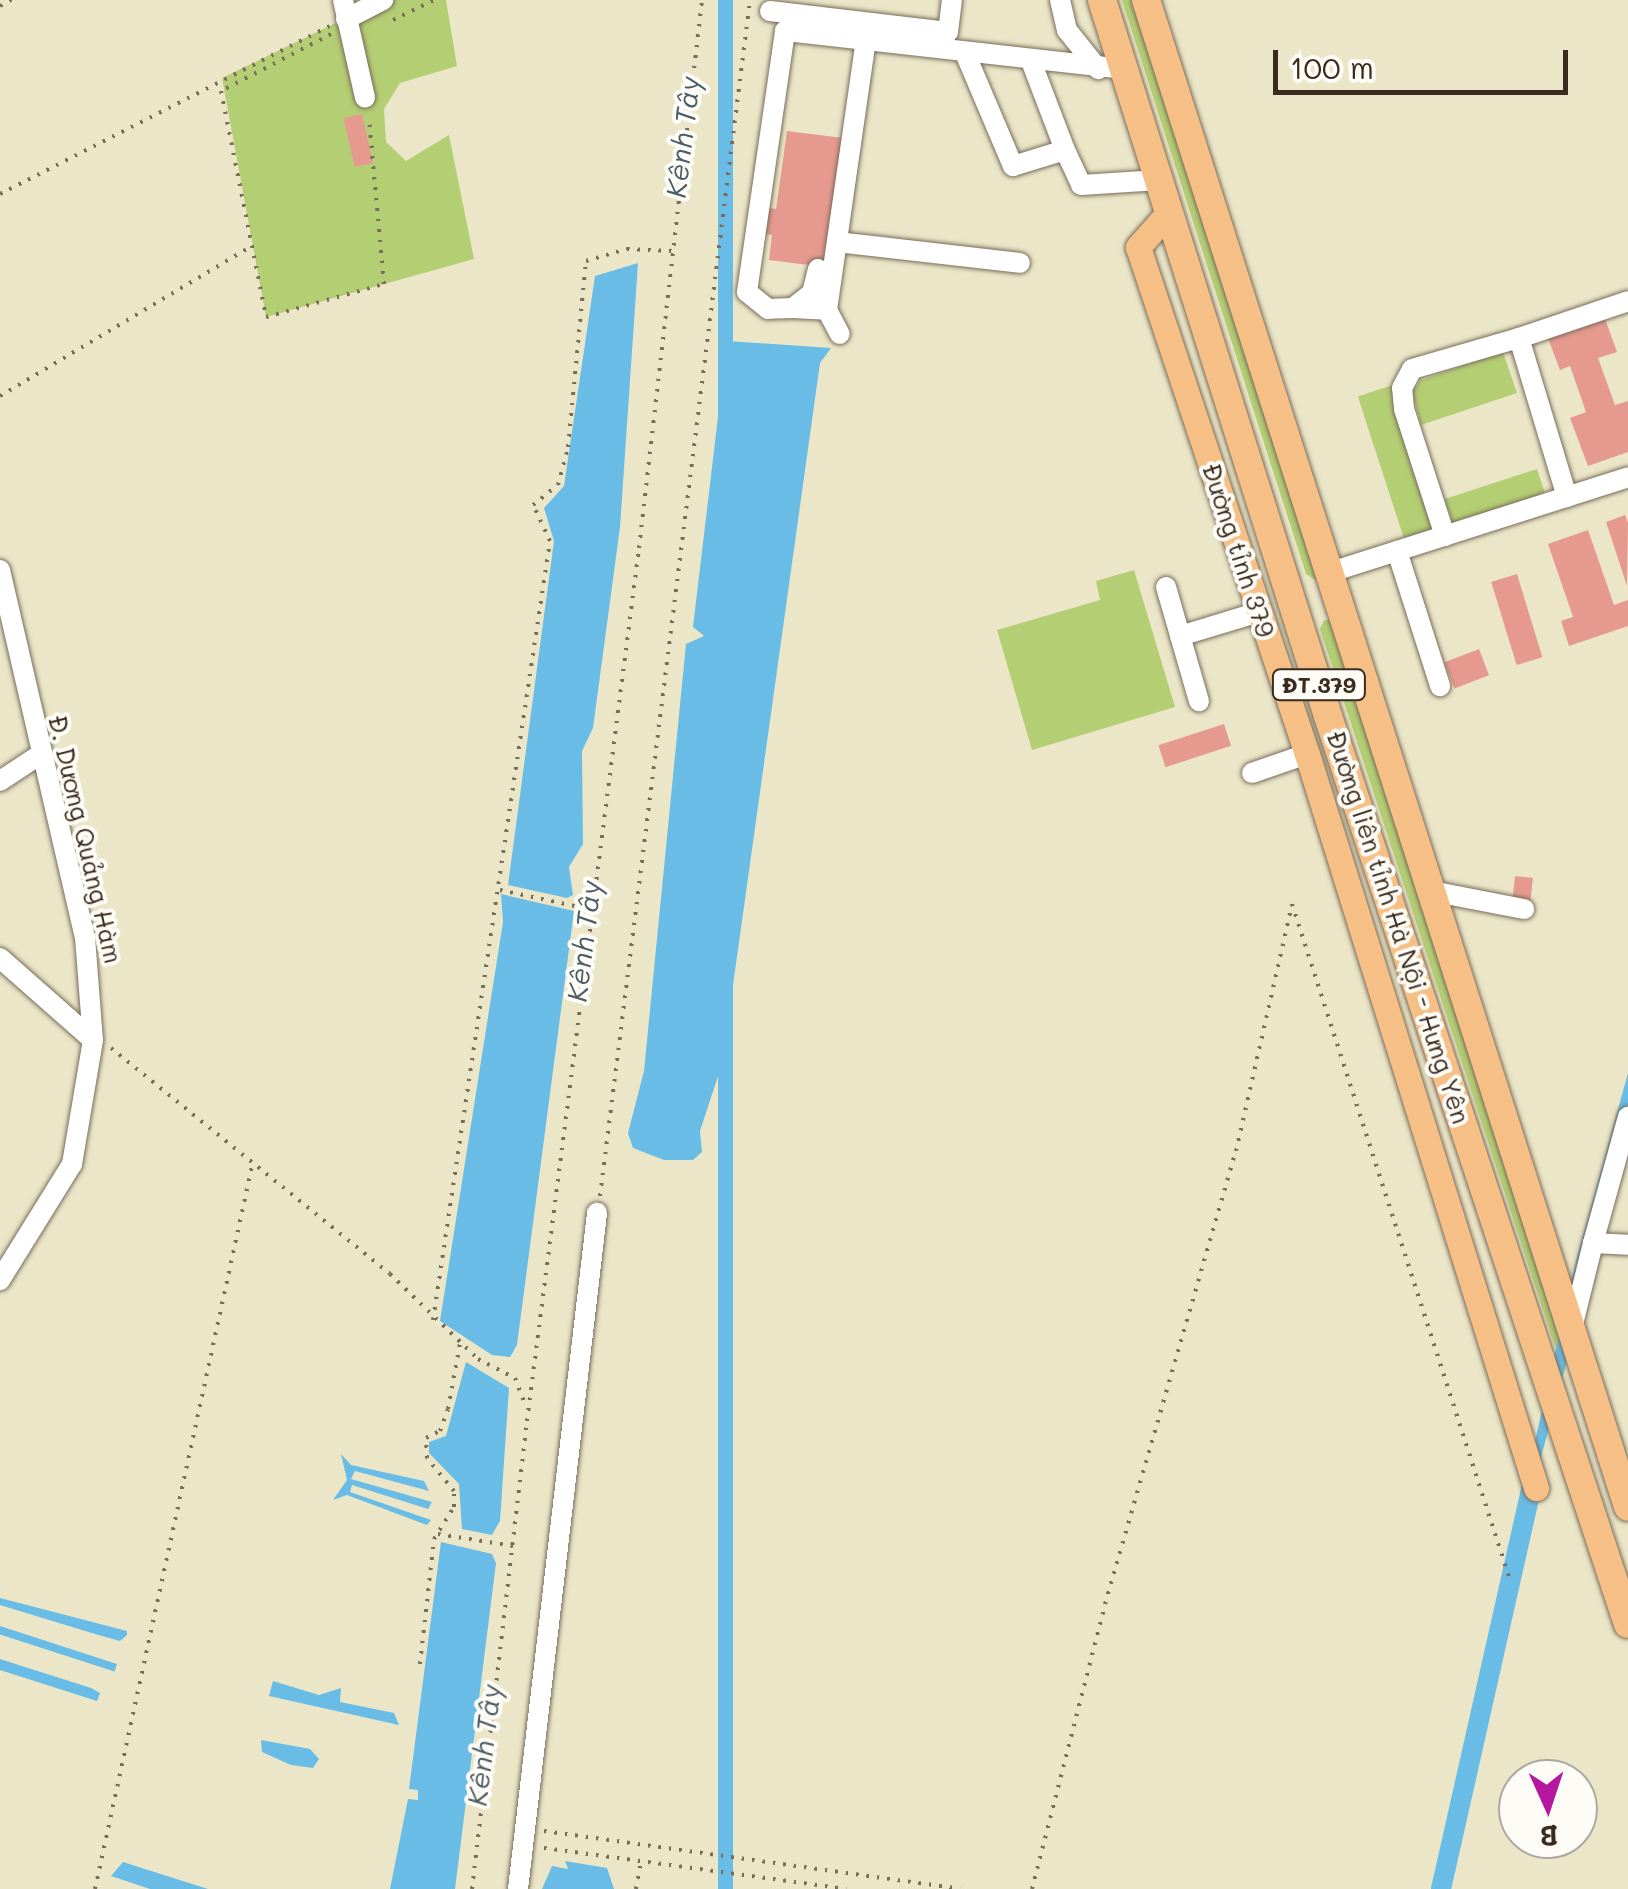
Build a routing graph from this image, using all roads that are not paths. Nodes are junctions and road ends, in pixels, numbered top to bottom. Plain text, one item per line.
1 (383, 0) edge
2 (952, 0) edge
3 (1060, 0) edge
4 (1102, 0) edge
5 (1146, 0) edge
6 (770, 12) dead end
7 (346, 15) edge
8 (866, 41) junction
9 (965, 53) junction
10 (1032, 61) junction
11 (1111, 69) junction
12 (365, 98) road end
13 (1065, 150) junction
14 (1159, 180) junction
15 (1169, 212) junction
16 (836, 242) junction
17 (1020, 264) dead end
18 (818, 269) dead end
19 (1628, 301) edge
20 (793, 308) junction
21 (826, 310) junction
22 (840, 334) dead end
23 (1520, 338) junction
24 (1628, 478) edge
25 (1568, 497) junction
26 (1445, 536) junction
27 (1397, 551) junction
28 (0, 570) edge
29 (1328, 573) junction
30 (1166, 587) dead end
31 (1337, 600) junction
32 (1294, 607) junction
33 (1260, 612) junction
34 (1180, 636) junction
35 (1440, 686) dead end
36 (1199, 701) dead end
37 (1338, 744) junction
38 (41, 754) junction
39 (1307, 754) junction
40 (1252, 773) dead end
41 (0, 781) edge
42 (1431, 891) junction
43 (1524, 909) dead end
44 (0, 958) edge
45 (93, 1040) junction
46 (1462, 1115) junction
47 (1628, 1117) edge
48 (1424, 1128) junction
49 (598, 1214) road end
50 (1593, 1243) junction
51 (1628, 1245) edge
52 (0, 1280) edge
53 (1576, 1342) junction
54 (1548, 1375) junction
55 (1510, 1398) junction
56 (1536, 1488) dead end
57 (1628, 1507) edge
58 (1628, 1624) edge
59 (518, 1889) edge

1 - 7 street
2 - 6 street
3 - 11 street
4 - 11 highway, Đường liên tỉnh Hà Nội - Hưng Yên / ĐT.379
5 - 29 highway, Đường liên tỉnh Hà Nội - Hưng Yên / ĐT.379
7 - 12 street
8 - 9 street
8 - 16 street
8 - 20 street
9 - 10 street
9 - 13 street
10 - 11 street
10 - 13 street
11 - 14 highway, Đường liên tỉnh Hà Nội - Hưng Yên / ĐT.379
13 - 14 street
14 - 15 highway, Đường liên tỉnh Hà Nội - Hưng Yên / ĐT.379
15 - 32 highway, Đường liên tỉnh Hà Nội - Hưng Yên / ĐT.379
15 - 33 main road, Đường tỉnh 379
16 - 17 street
16 - 21 street
18 - 20 street
19 - 23 street
20 - 21 street
21 - 22 street
23 - 25 street
23 - 26 street
24 - 25 street
25 - 26 street
26 - 27 street
27 - 29 street
27 - 35 street
28 - 38 street, Đ. Dương Quảng Hàm
29 - 31 highway, Đường liên tỉnh Hà Nội - Hưng Yên / ĐT.379
30 - 34 street
31 - 32 highway
31 - 42 highway, Đường liên tỉnh Hà Nội - Hưng Yên / ĐT.379
32 - 33 main road
32 - 37 highway, Đường liên tỉnh Hà Nội - Hưng Yên / ĐT.379
33 - 34 street
33 - 39 main road, Đường tỉnh 379
34 - 36 street
37 - 39 main road
37 - 46 highway, Đường liên tỉnh Hà Nội - Hưng Yên / ĐT.379
38 - 41 street
38 - 45 street, Đ. Dương Quảng Hàm
39 - 40 street
39 - 48 main road, Đường tỉnh 379
42 - 43 street
42 - 53 highway, Đường liên tỉnh Hà Nội - Hưng Yên / ĐT.379
44 - 45 street
45 - 52 street, Đ. Dương Quảng Hàm
46 - 48 main road
46 - 54 highway, Đường liên tỉnh Hà Nội - Hưng Yên / ĐT.379
47 - 50 street
48 - 55 main road, Đường tỉnh 379
49 - 59 street
50 - 51 street
50 - 53 street
53 - 57 highway, Đường liên tỉnh Hà Nội - Hưng Yên / ĐT.379
54 - 55 main road
54 - 58 highway, Đường liên tỉnh Hà Nội - Hưng Yên / ĐT.379
55 - 56 main road, Đường tỉnh 379

